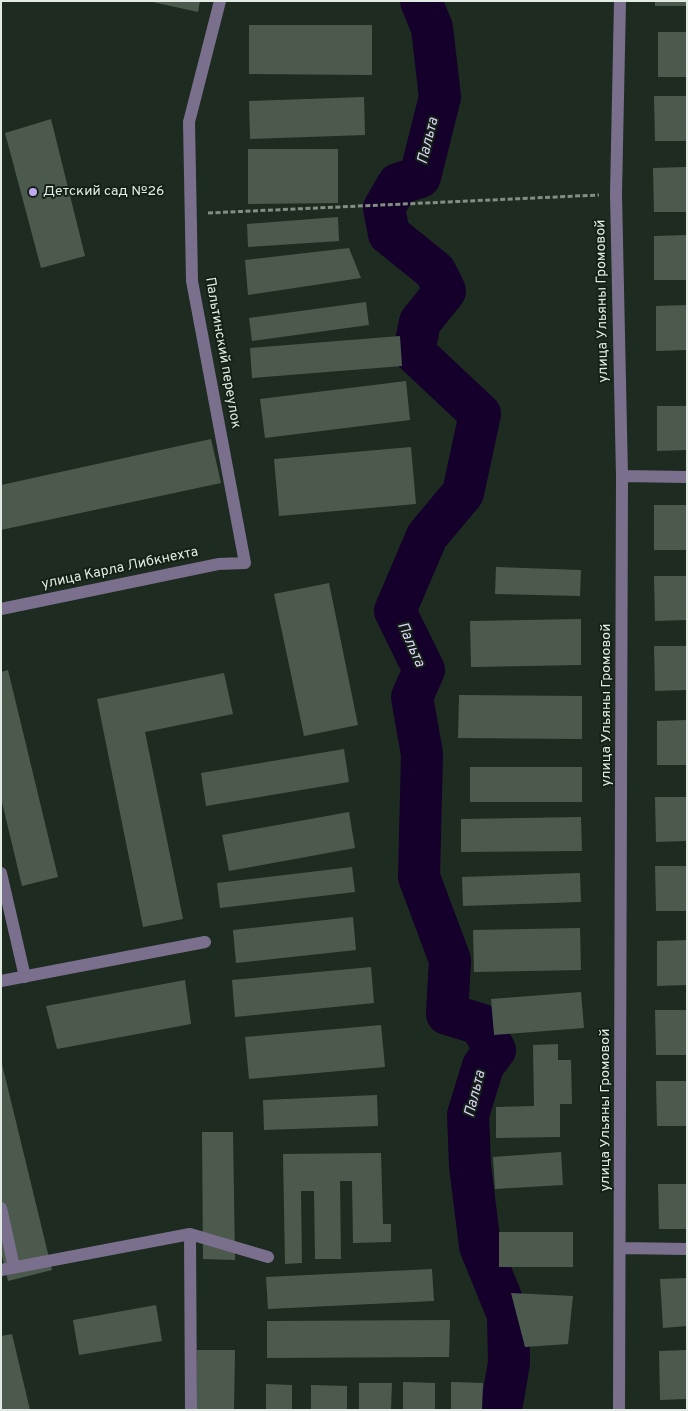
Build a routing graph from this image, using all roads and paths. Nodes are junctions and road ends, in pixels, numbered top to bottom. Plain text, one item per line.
1 (220, 1) edge
2 (620, 1) edge
3 (616, 194) junction
4 (205, 213) dead end
5 (622, 476) junction
6 (687, 477) edge
7 (245, 562) joint
8 (1, 609) edge
9 (1, 873) edge
10 (205, 942) dead end
11 (25, 976) junction
12 (1, 981) edge
13 (1, 1208) edge
14 (190, 1234) junction
15 (620, 1248) junction
16 (687, 1249) edge
17 (268, 1257) dead end
18 (8, 1269) edge
19 (191, 1410) edge
20 (620, 1410) edge

1 - 7 street, Пальтинский переулок
2 - 3 street, улица Ульяны Громовой
3 - 4 path
3 - 5 street, улица Ульяны Громовой
5 - 6 street
5 - 15 street, улица Ульяны Громовой
7 - 8 street, улица Карла Либкнехта
9 - 11 street
10 - 11 street
11 - 12 street
13 - 18 street
14 - 17 street
14 - 18 street
14 - 19 street
15 - 16 street
15 - 20 street, улица Ульяны Громовой

